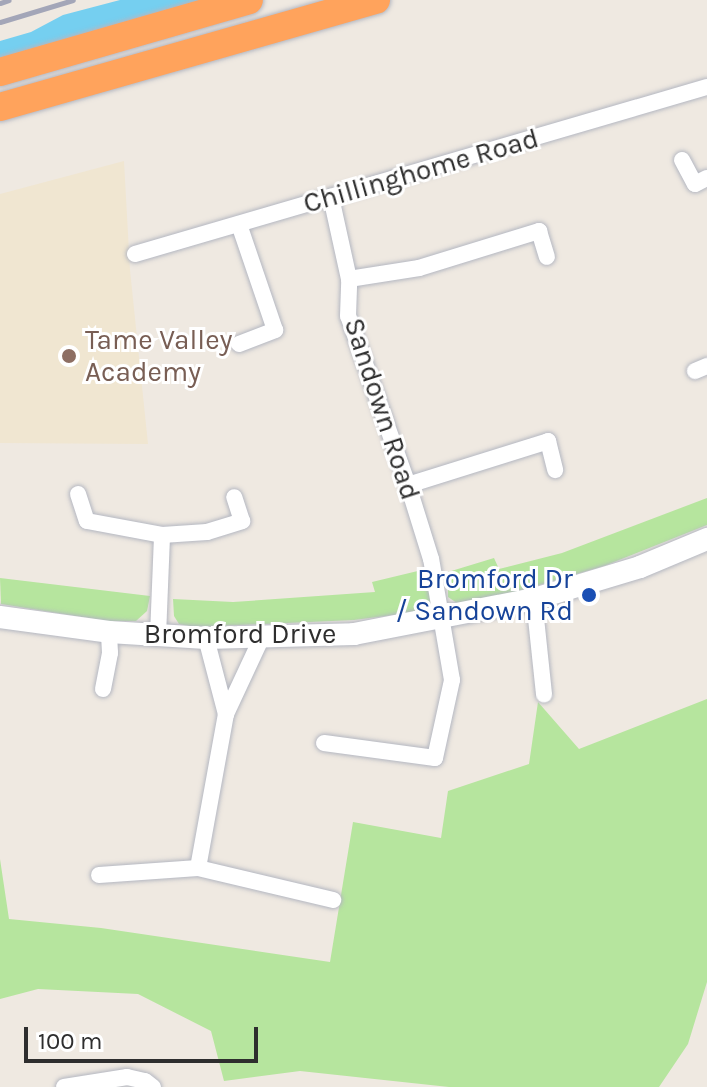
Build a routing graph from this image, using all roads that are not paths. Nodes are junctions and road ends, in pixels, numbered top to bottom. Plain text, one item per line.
1 (249, 0) edge
2 (376, 0) edge
3 (0, 72) edge
4 (707, 87) edge
5 (0, 107) edge
6 (682, 160) dead end
7 (707, 178) edge
8 (331, 197) junction
9 (239, 224) junction
10 (135, 254) dead end
11 (547, 257) dead end
12 (349, 279) junction
13 (239, 344) dead end
14 (555, 470) dead end
15 (408, 485) junction
16 (78, 494) dead end
17 (234, 497) dead end
18 (162, 535) junction
19 (707, 539) edge
20 (534, 599) junction
21 (0, 617) edge
22 (444, 619) junction
23 (109, 632) junction
24 (158, 636) junction
25 (206, 638) junction
26 (261, 639) junction
27 (103, 689) dead end
28 (544, 694) dead end
29 (226, 714) junction
30 (324, 743) dead end
31 (198, 868) junction
32 (99, 875) dead end
33 (333, 900) dead end
34 (64, 1087) edge
35 (153, 1087) edge

1 - 3 highway
2 - 5 highway
4 - 8 street, Chillinghome Road
6 - 7 street
8 - 9 street, Chillinghome Road
8 - 12 street, Sandown Road
9 - 10 street, Chillinghome Road
9 - 13 street
11 - 12 street
12 - 15 street, Sandown Road
14 - 15 street
15 - 22 street, Sandown Road
16 - 18 street
17 - 18 street
18 - 24 street
19 - 20 street, Bromford Drive
20 - 22 street, Bromford Drive
20 - 28 street
21 - 23 street, Bromford Drive
22 - 26 street, Bromford Drive
22 - 30 street, Sandown Road
23 - 24 street, Bromford Drive
23 - 27 street
24 - 25 street, Bromford Drive
25 - 26 street, Bromford Drive
25 - 29 street
26 - 29 street
29 - 31 street
31 - 32 street
31 - 33 street
34 - 35 street

